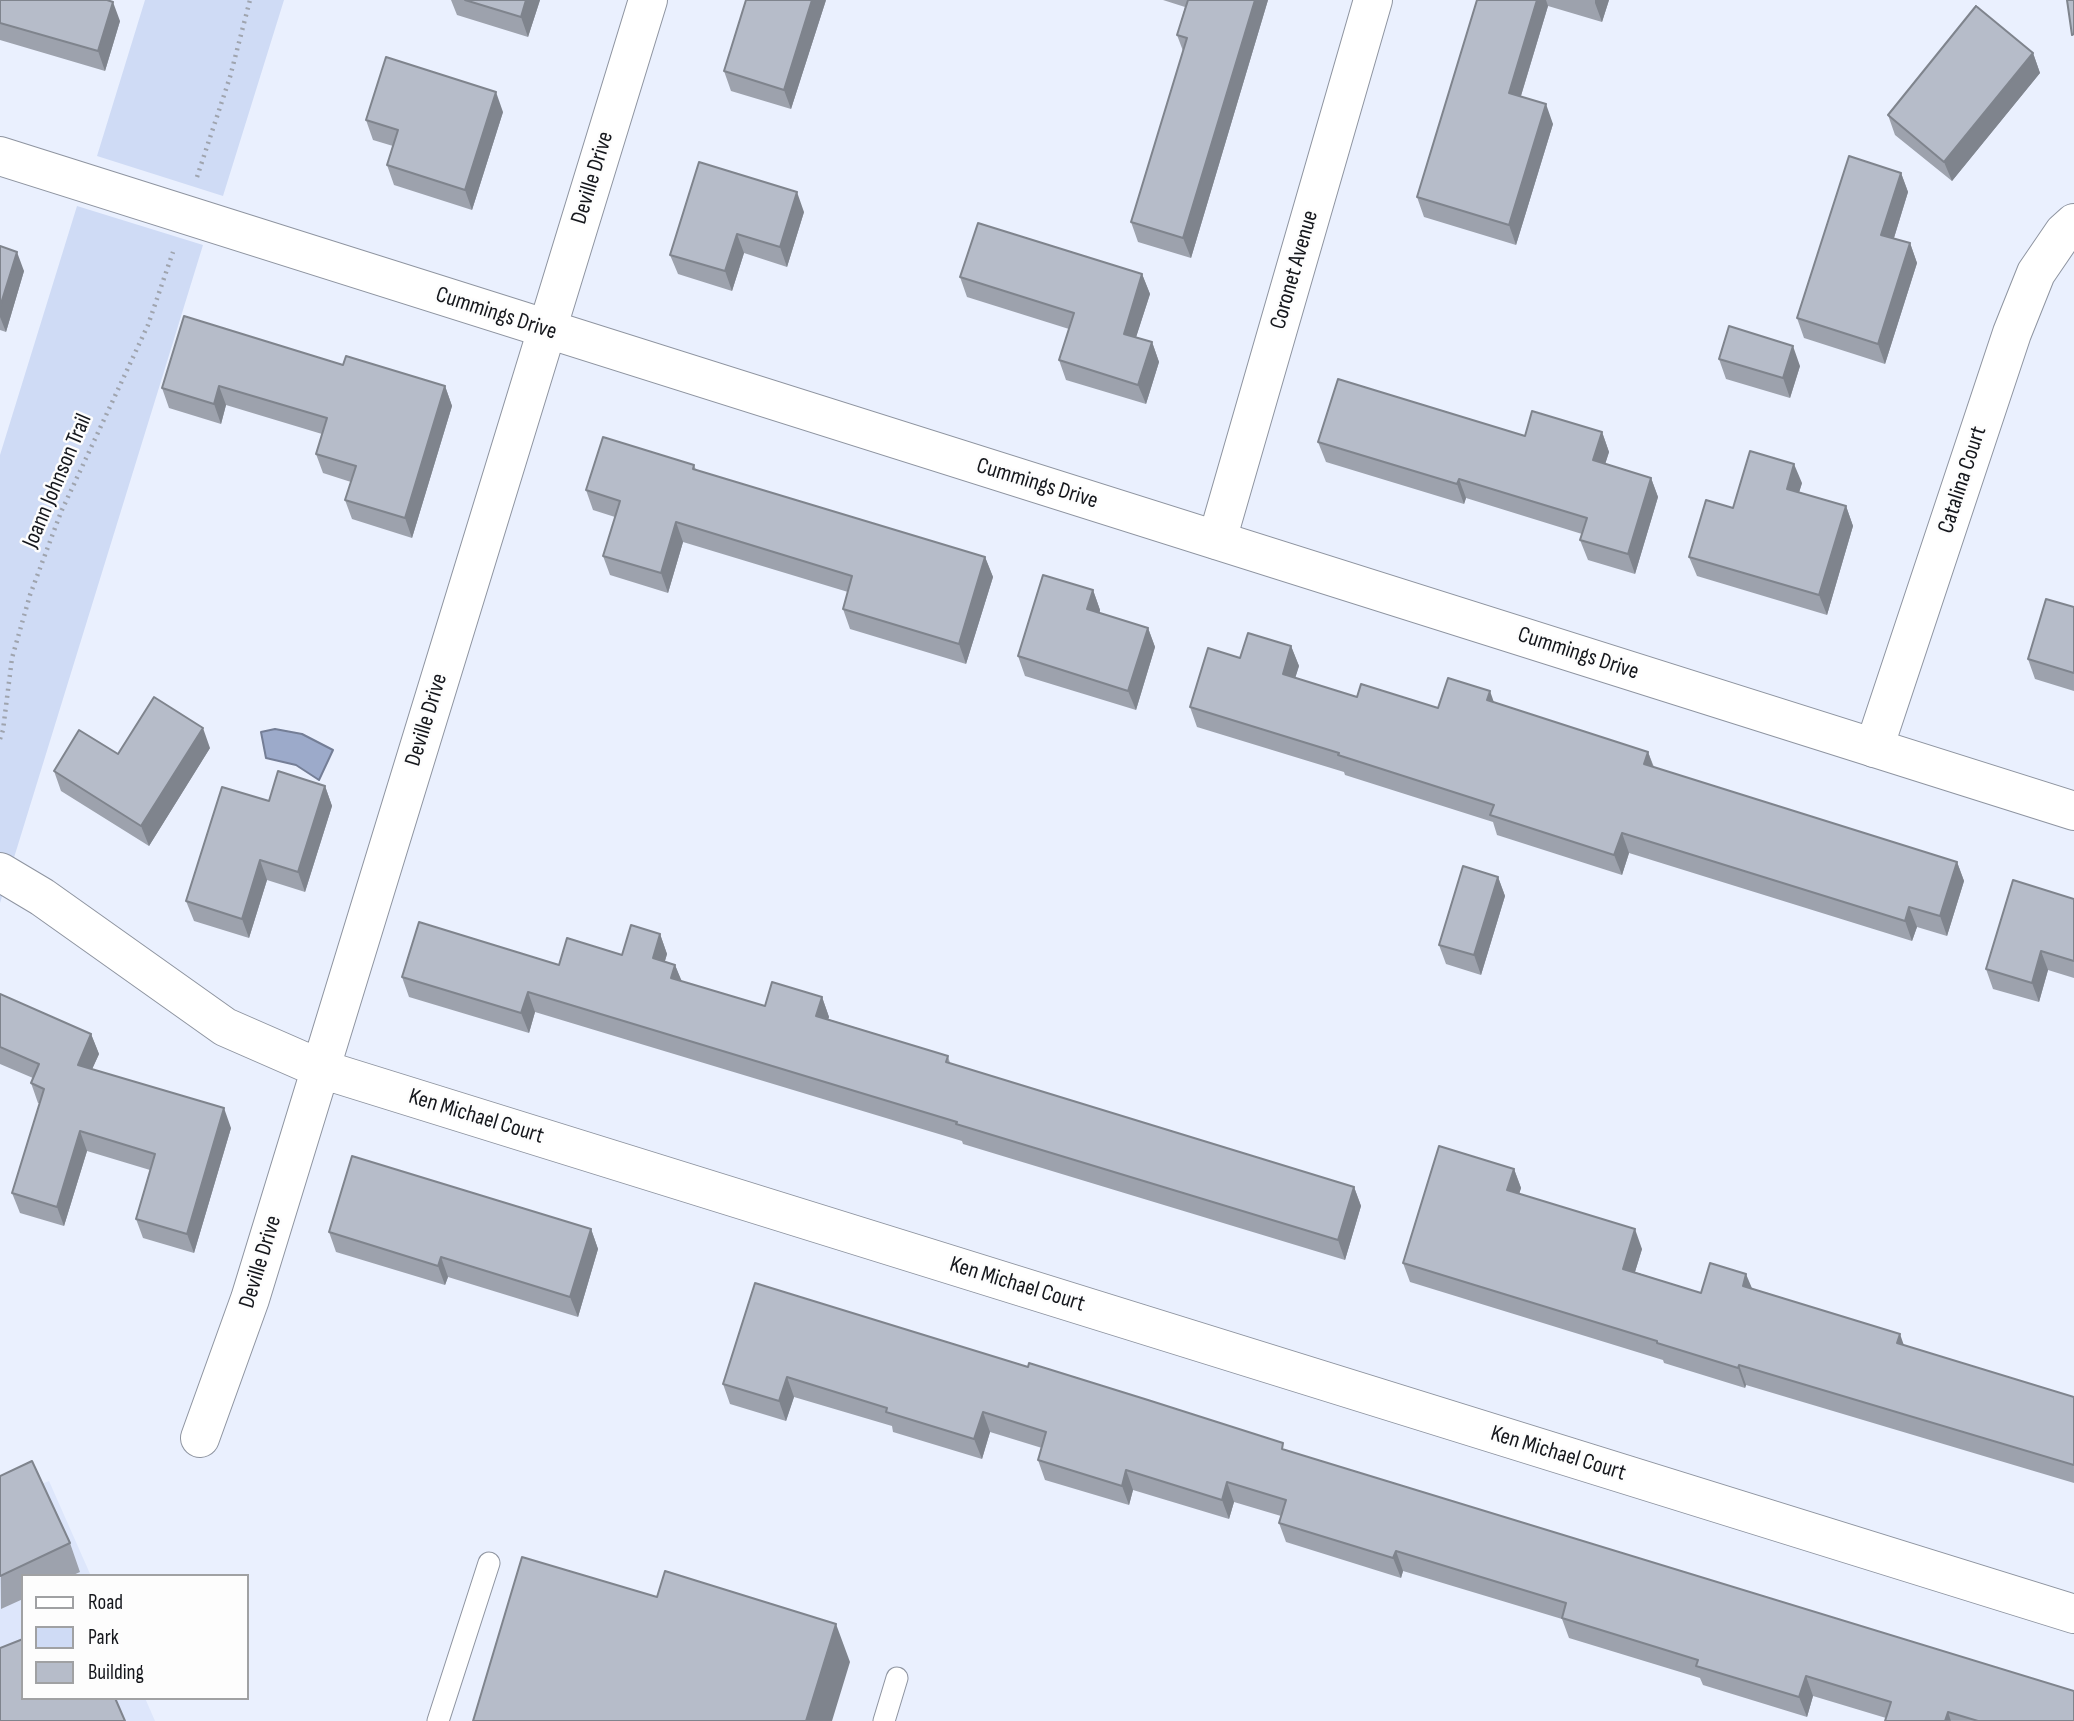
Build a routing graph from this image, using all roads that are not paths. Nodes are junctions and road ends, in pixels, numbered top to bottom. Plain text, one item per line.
1 (648, 0) edge
2 (1373, 0) edge
3 (0, 156) edge
4 (2074, 223) edge
5 (546, 330) junction
6 (1217, 540) junction
7 (1874, 747) junction
8 (2074, 811) edge
9 (0, 872) edge
10 (321, 1069) junction
11 (200, 1438) dead end
12 (489, 1563) dead end
13 (2074, 1614) edge
14 (897, 1678) dead end
15 (438, 1721) edge
16 (884, 1721) edge

1 - 5 street, Deville Drive
2 - 6 street, Coronet Avenue
3 - 5 street, Cummings Drive
4 - 7 street, Catalina Court
5 - 6 street, Cummings Drive
5 - 10 street, Deville Drive
6 - 7 street, Cummings Drive
7 - 8 street, Cummings Drive
9 - 10 street, Ken Michael Court
10 - 11 street, Deville Drive
10 - 13 street, Ken Michael Court
12 - 15 lane
14 - 16 lane

